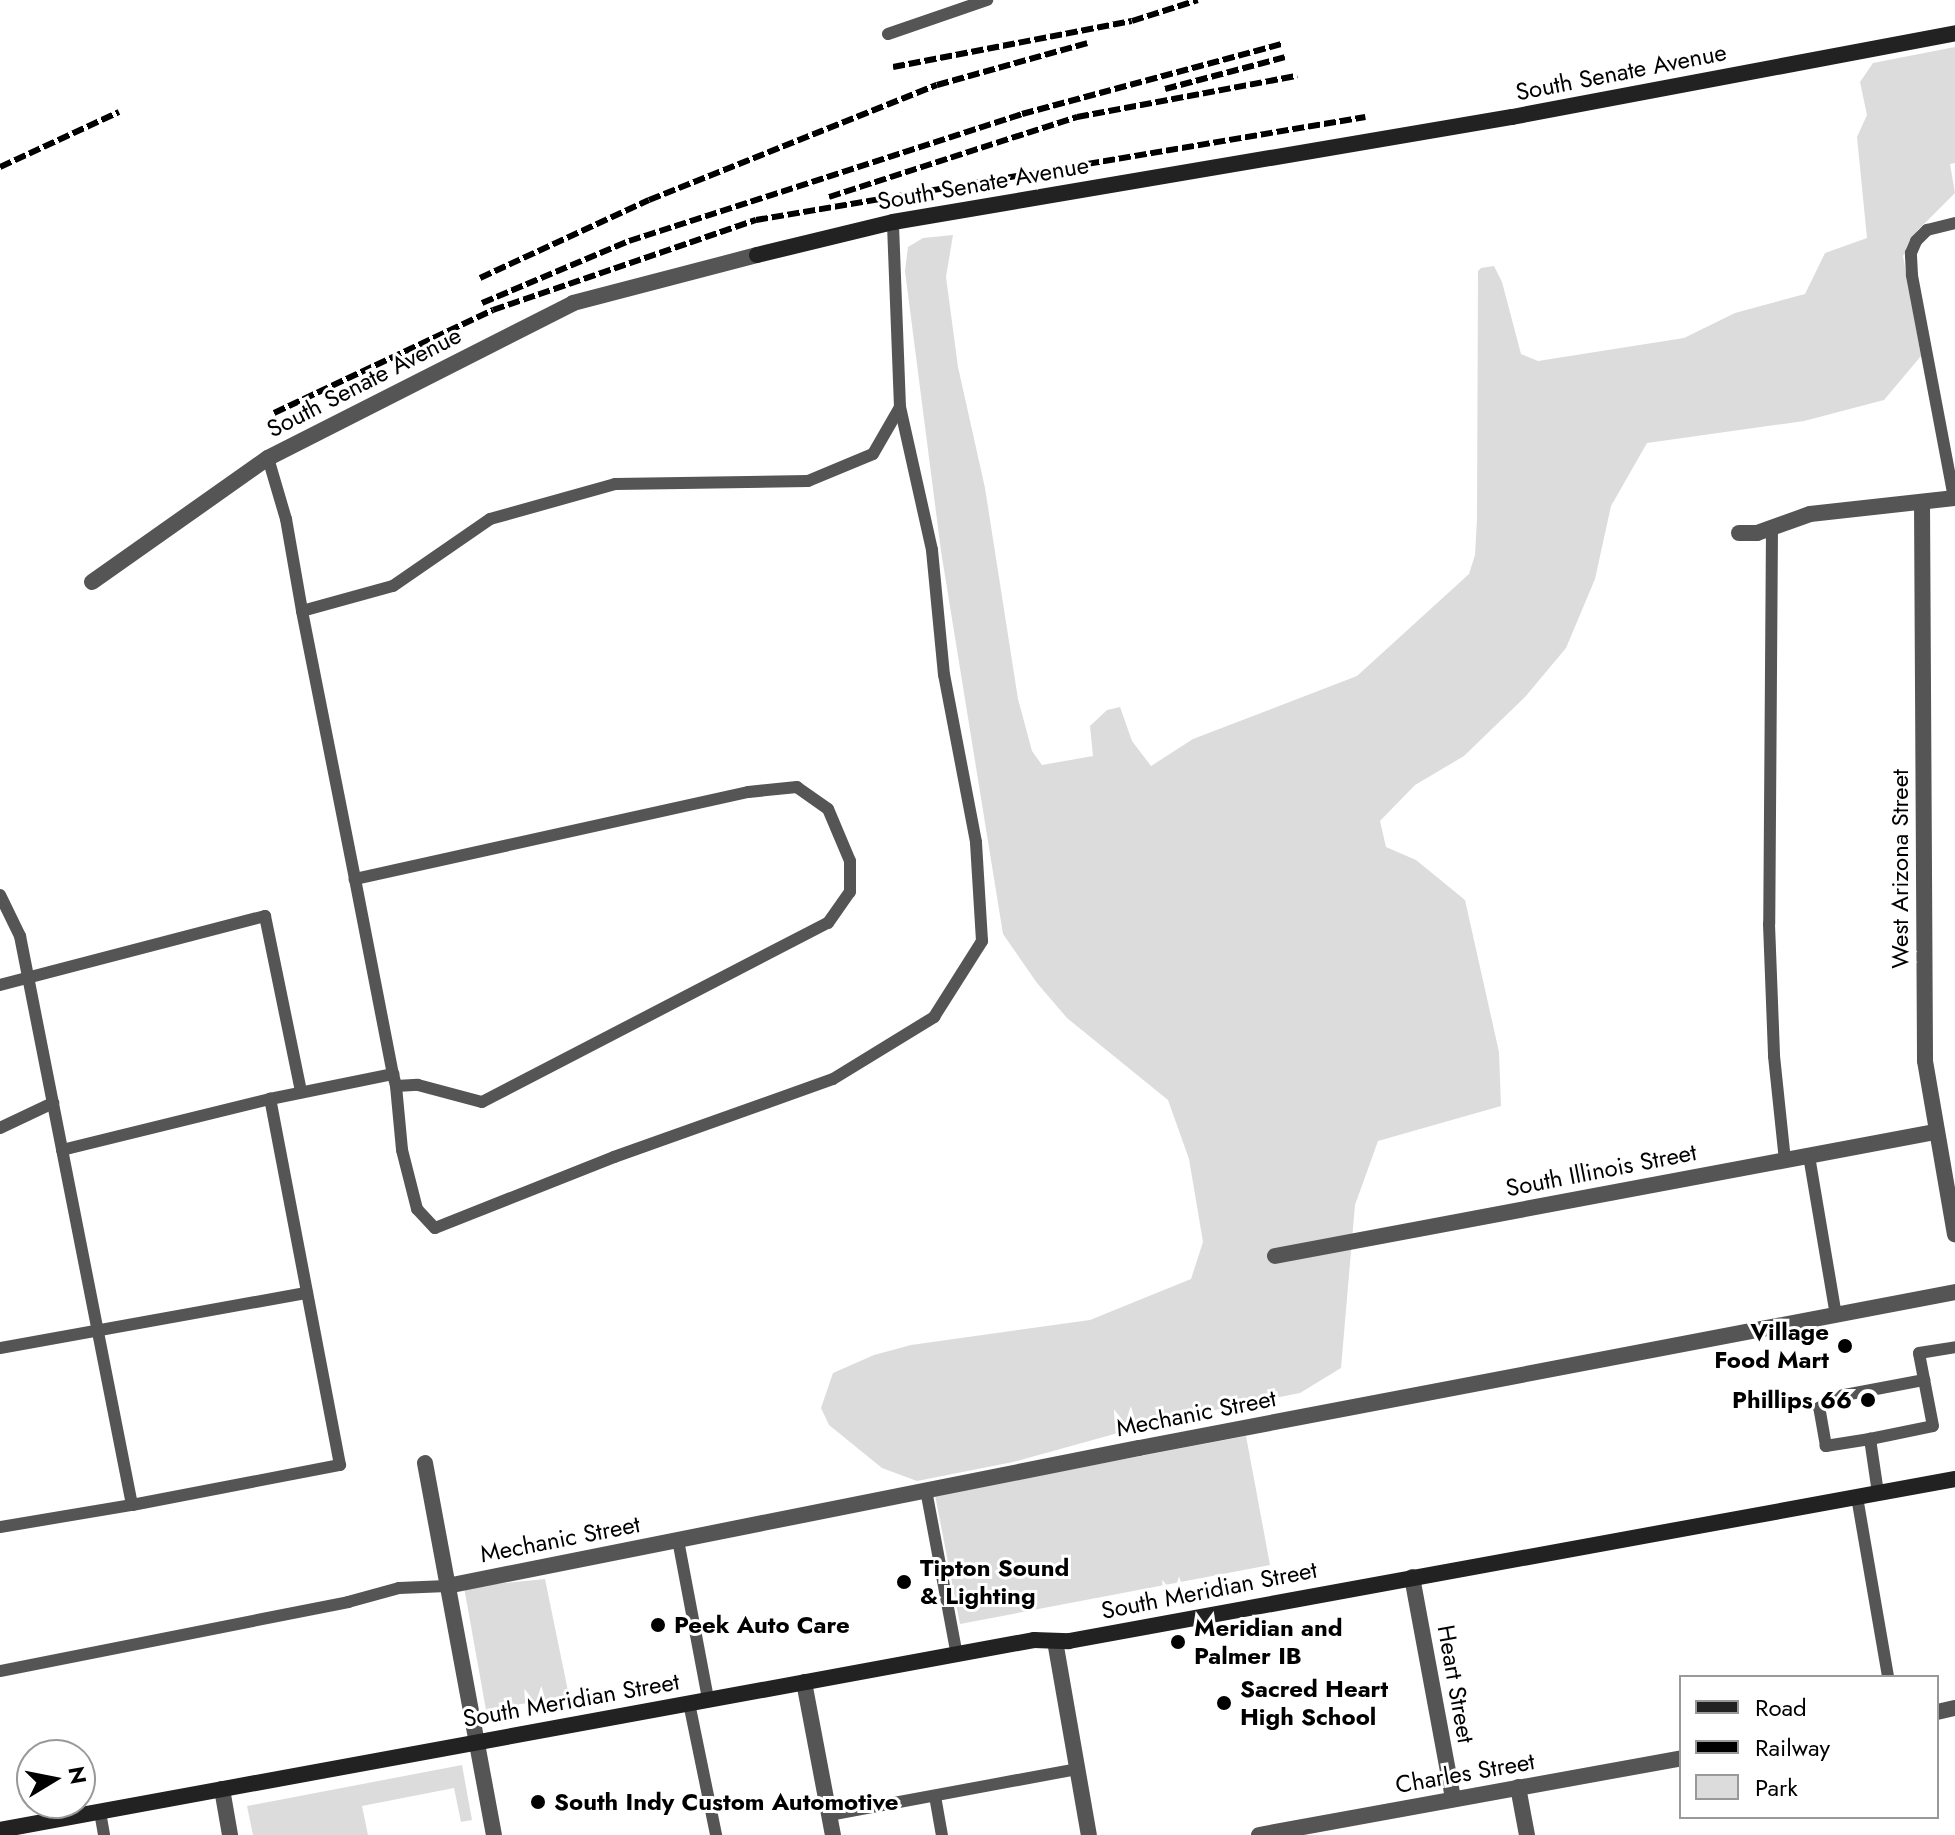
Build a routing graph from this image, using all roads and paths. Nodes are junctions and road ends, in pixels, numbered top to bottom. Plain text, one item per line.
1 (987, 0) edge
2 (1955, 33) edge
3 (888, 34) dead end
4 (893, 222) junction
5 (1955, 223) edge
6 (757, 255) joint
7 (900, 407) junction
8 (268, 458) junction
9 (1955, 498) edge
10 (1922, 502) junction
11 (1772, 527) junction
12 (1739, 533) dead end
13 (92, 582) dead end
14 (302, 611) junction
15 (355, 879) junction
16 (0, 895) edge
17 (28, 975) junction
18 (0, 985) edge
19 (394, 1080) junction
20 (301, 1092) junction
21 (270, 1099) junction
22 (53, 1103) junction
23 (0, 1128) edge
24 (1935, 1132) junction
25 (62, 1150) junction
26 (1809, 1156) junction
27 (1785, 1160) junction
28 (1955, 1234) edge
29 (1275, 1256) dead end
30 (1955, 1292) edge
31 (307, 1293) junction
32 (1836, 1315) junction
33 (98, 1331) junction
34 (1955, 1347) edge
35 (0, 1348) edge
36 (1924, 1380) junction
37 (1870, 1439) junction
38 (425, 1463) dead end
39 (1955, 1479) edge
40 (926, 1490) junction
41 (1878, 1493) junction
42 (1857, 1497) junction
43 (132, 1505) junction
44 (0, 1527) edge
45 (678, 1540) junction
46 (1412, 1577) junction
47 (447, 1586) junction
48 (1055, 1641) junction
49 (957, 1655) junction
50 (0, 1671) edge
51 (1888, 1675) edge
52 (804, 1682) junction
53 (708, 1699) junction
54 (689, 1703) junction
55 (476, 1742) junction
56 (1679, 1758) edge
57 (1077, 1769) junction
58 (1518, 1787) junction
59 (222, 1789) junction
60 (935, 1796) junction
61 (1453, 1799) junction
62 (100, 1812) junction
63 (829, 1815) junction
64 (0, 1830) edge
65 (104, 1835) edge
66 (230, 1835) edge
67 (494, 1835) edge
68 (716, 1835) edge
69 (833, 1835) edge
70 (942, 1835) edge
71 (1089, 1835) edge
72 (1259, 1835) edge
73 (1527, 1835) edge

1 - 3 lane
2 - 4 main road, South Senate Avenue
4 - 6 main road, South Senate Avenue
4 - 7 lane
5 - 9 lane
6 - 8 street, South Senate Avenue
7 - 14 lane
7 - 19 lane
8 - 13 street, South Senate Avenue
8 - 14 lane
9 - 10 street
10 - 11 street
10 - 24 street, West Arizona Street
11 - 12 street
11 - 27 lane
14 - 15 lane
15 - 19 lane
15 - 19 lane
16 - 17 lane
17 - 18 lane
17 - 20 lane
17 - 22 lane
19 - 20 lane
20 - 21 lane
21 - 25 lane
21 - 31 lane
22 - 23 lane
22 - 25 lane
24 - 26 street, South Illinois Street
24 - 28 street, West Arizona Street
25 - 33 lane
26 - 27 street, South Illinois Street
26 - 32 lane
27 - 29 street, South Illinois Street
30 - 32 street, Mechanic Street
31 - 33 lane
31 - 43 lane
32 - 40 street, Mechanic Street
33 - 35 lane
33 - 43 lane
34 - 36 lane
36 - 37 lane
36 - 37 lane
37 - 41 lane
38 - 47 street
39 - 41 main road, South Meridian Street
40 - 45 street, Mechanic Street
40 - 49 lane
41 - 42 main road, South Meridian Street
42 - 46 main road, South Meridian Street
42 - 51 lane
43 - 44 lane
45 - 47 street, Mechanic Street
45 - 53 lane
46 - 48 main road, South Meridian Street
46 - 61 street, Heart Street
47 - 50 lane
47 - 55 street
48 - 49 main road, South Meridian Street
48 - 57 street
49 - 52 main road, South Meridian Street
52 - 53 main road, South Meridian Street
52 - 63 street
53 - 54 main road, South Meridian Street
54 - 55 main road, South Meridian Street
54 - 68 lane
55 - 59 main road, South Meridian Street
55 - 67 street
56 - 58 street, Charles Street
57 - 60 lane
57 - 71 street
58 - 61 street, Charles Street
58 - 73 street
59 - 62 main road, South Meridian Street
59 - 66 street
60 - 63 lane
60 - 70 lane
61 - 72 street, Charles Street
62 - 64 main road, South Meridian Street
62 - 65 lane
63 - 69 street

